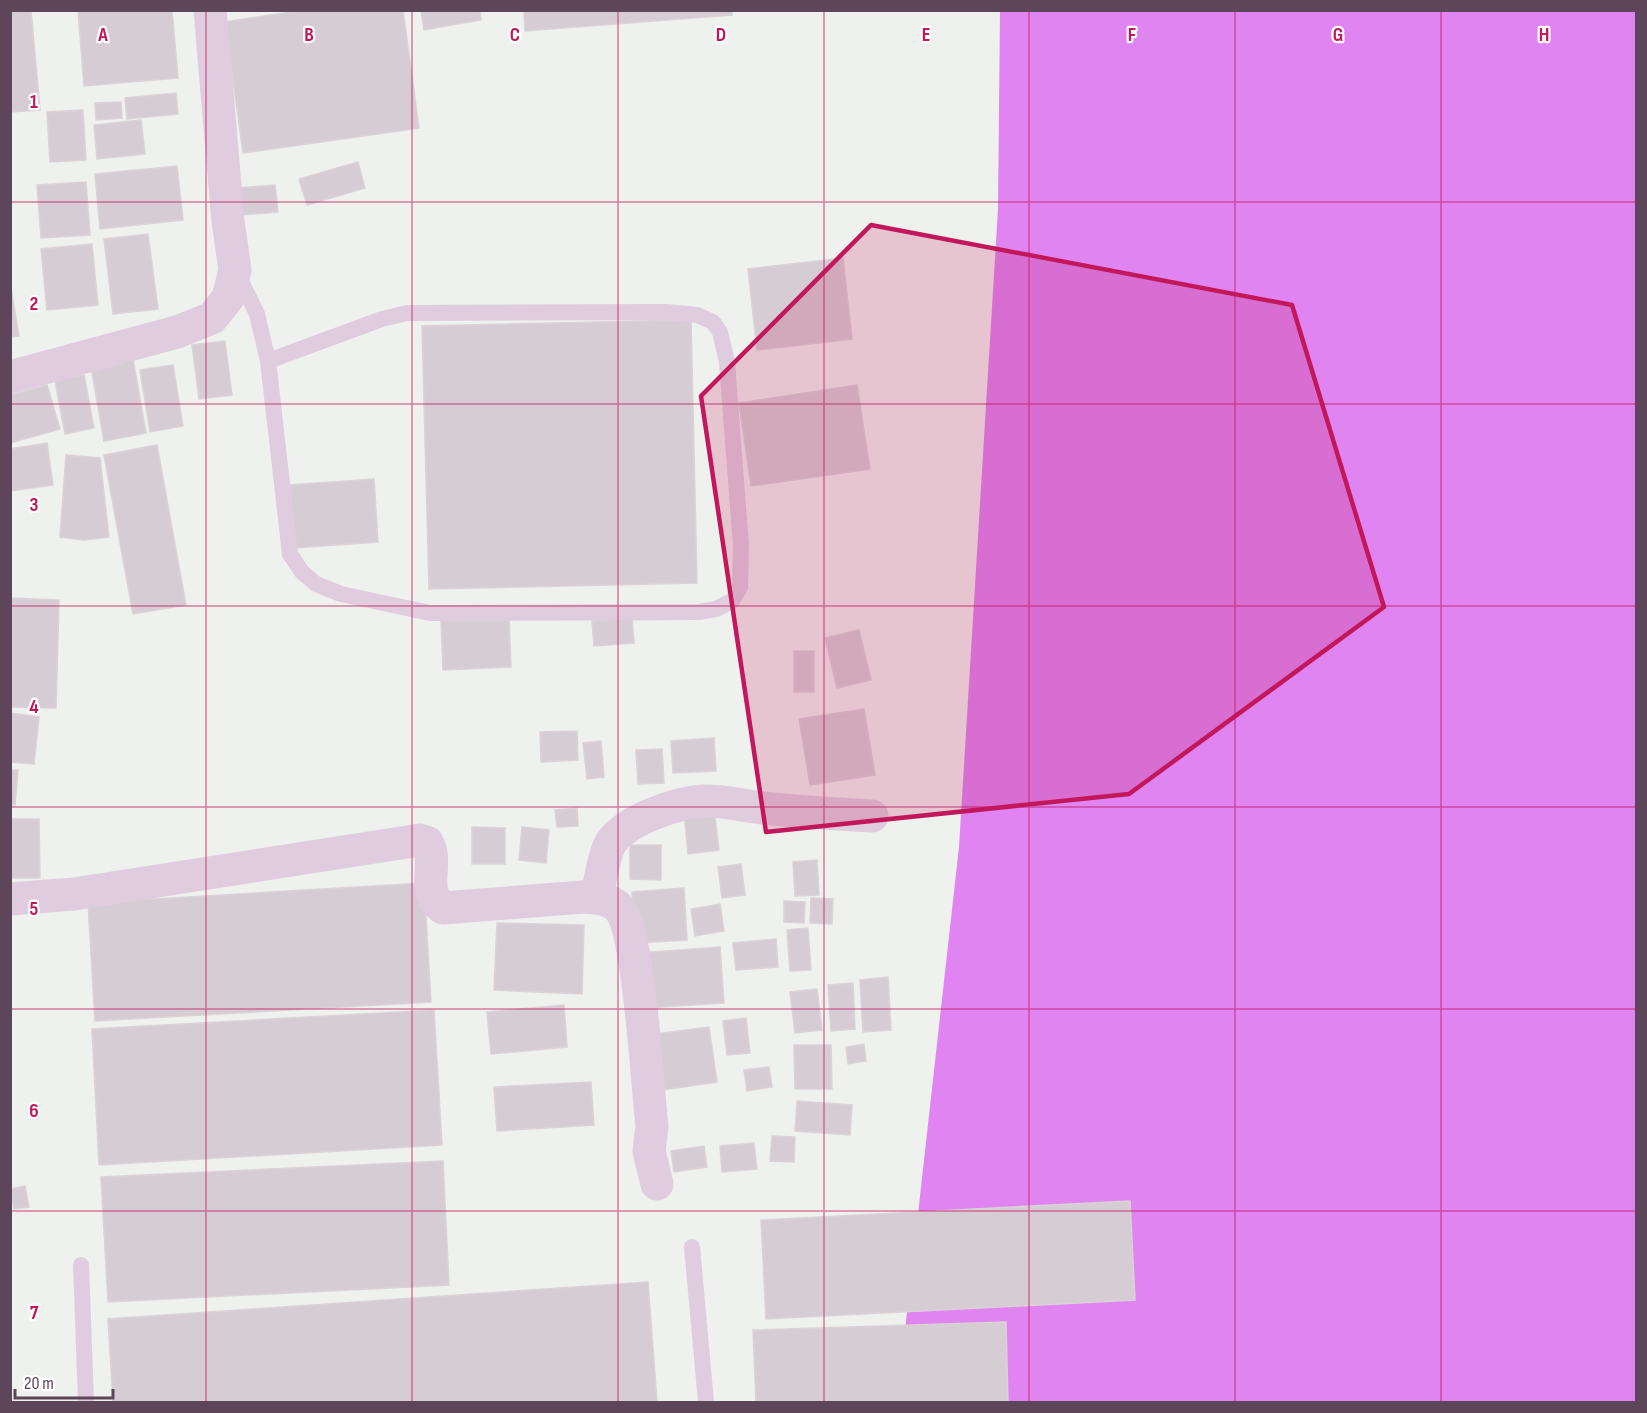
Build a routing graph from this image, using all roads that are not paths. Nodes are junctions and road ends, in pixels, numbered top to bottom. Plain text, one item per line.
1 (210, 10) edge
2 (235, 270) junction
3 (268, 361) junction
4 (10, 377) edge
5 (872, 816) dead end
6 (596, 898) junction
7 (10, 899) edge
8 (657, 1184) dead end
9 (693, 1247) dead end
10 (81, 1265) dead end
11 (86, 1402) edge
12 (706, 1402) edge

1 - 2 street
2 - 3 lane
2 - 4 street
3 - 3 lane
5 - 6 street
6 - 7 street
6 - 8 street
9 - 12 lane
10 - 11 lane

